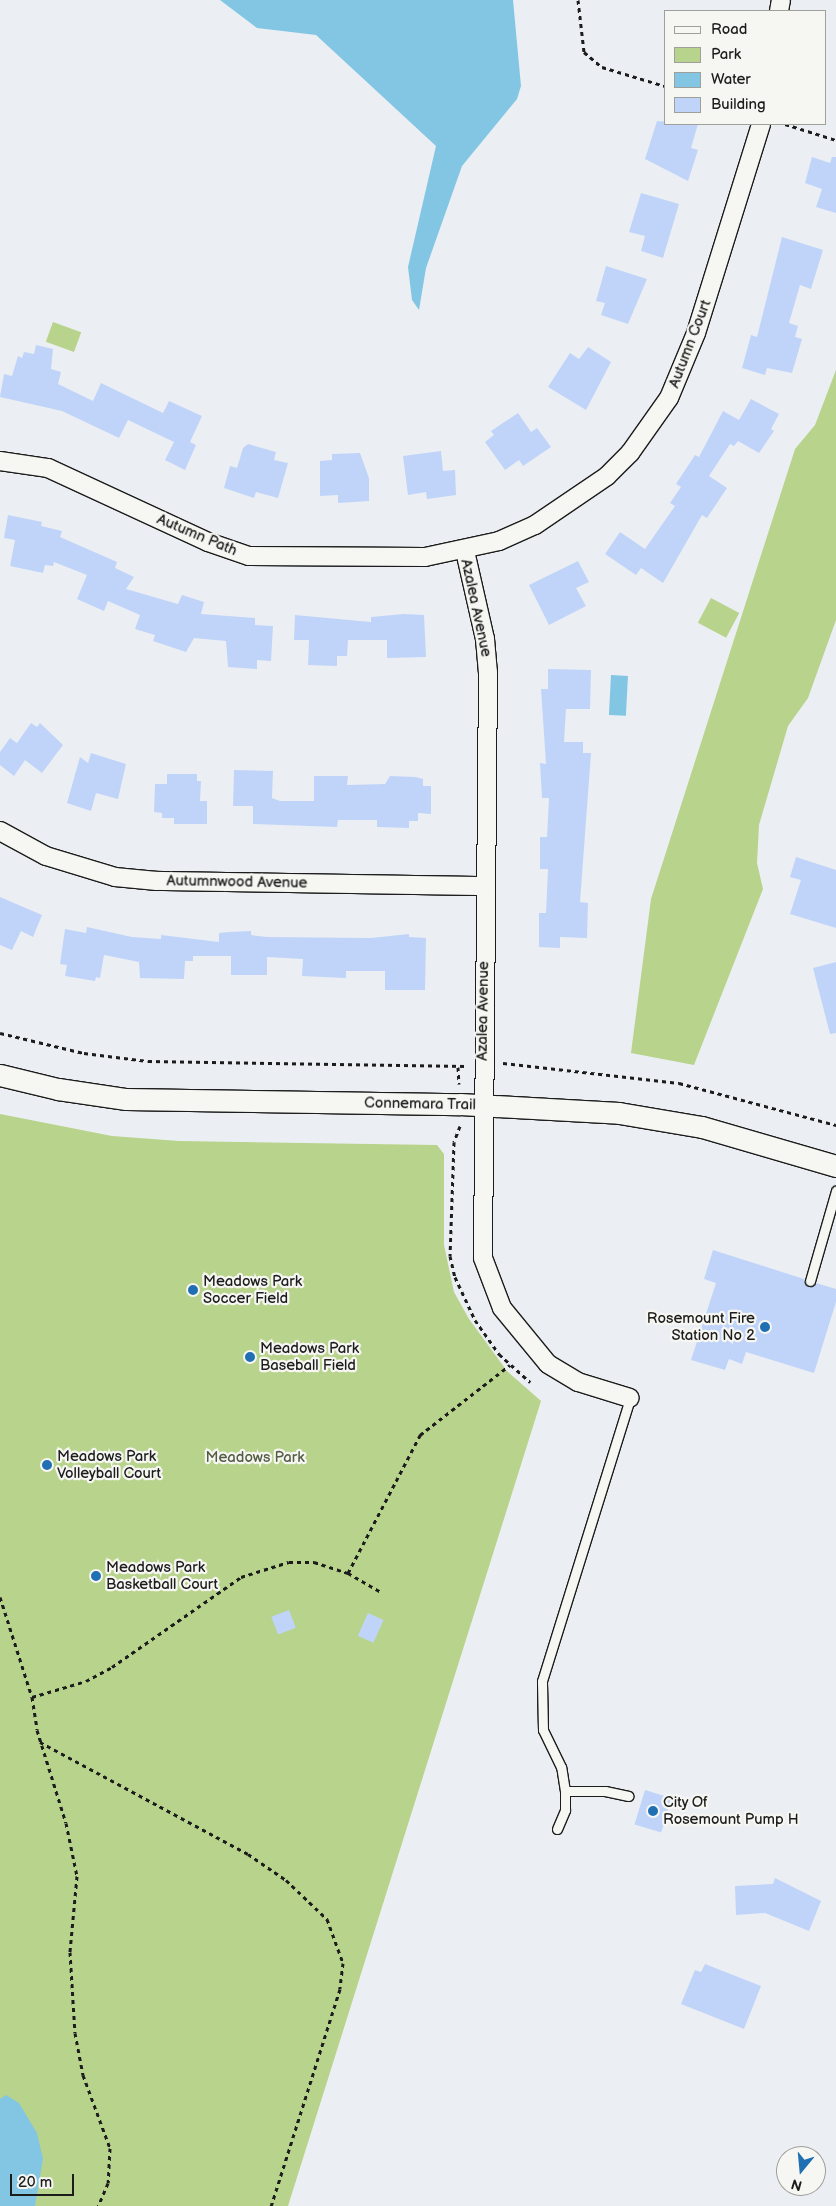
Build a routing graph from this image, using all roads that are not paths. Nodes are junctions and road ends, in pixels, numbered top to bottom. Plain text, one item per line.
1 (761, 125) edge
2 (0, 461) edge
3 (465, 551) junction
4 (0, 831) edge
5 (484, 886) junction
6 (0, 1075) edge
7 (482, 1104) junction
8 (836, 1166) edge
9 (836, 1191) edge
10 (810, 1281) dead end
11 (630, 1398) joint
12 (565, 1791) junction
13 (628, 1796) dead end
14 (557, 1829) dead end

1 - 3 street, Autumn Court
2 - 3 street, Autumn Path
3 - 5 street, Azalea Avenue
4 - 5 street, Autumnwood Avenue
5 - 7 street, Azalea Avenue
6 - 7 street, Connemara Trail
7 - 8 street, Connemara Trail
7 - 11 street, Azalea Avenue
9 - 10 lane
11 - 12 lane
12 - 13 lane
12 - 14 lane

